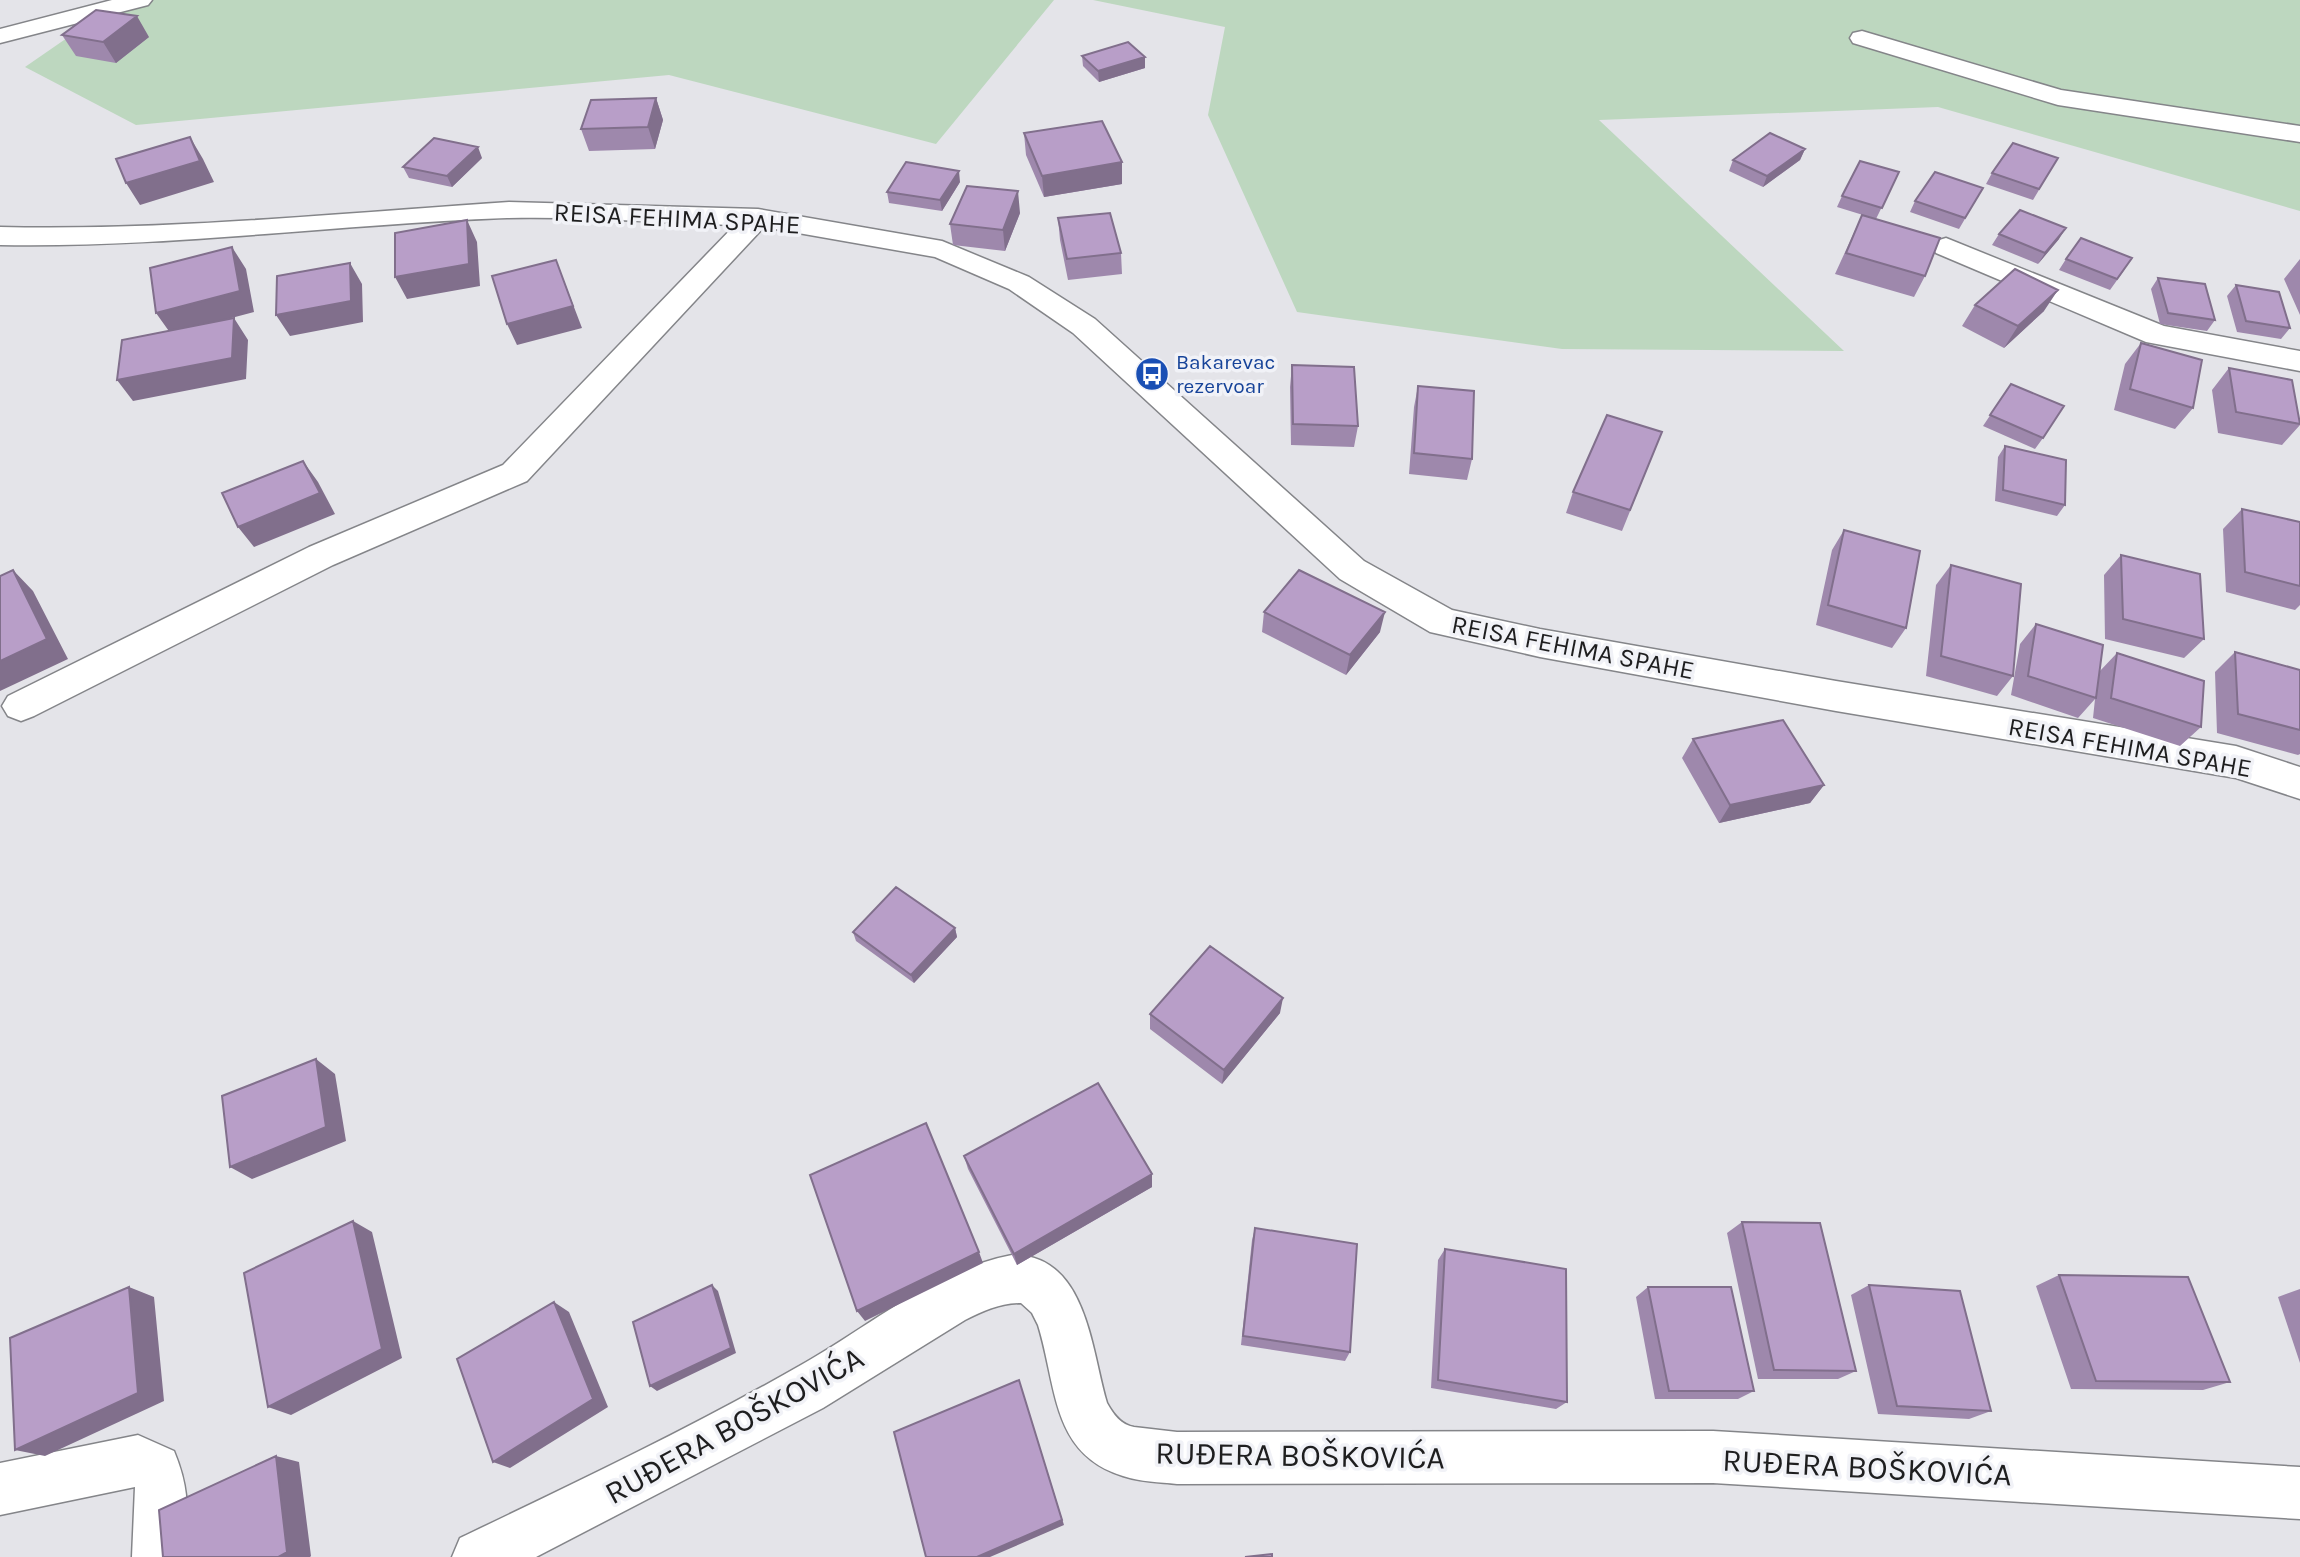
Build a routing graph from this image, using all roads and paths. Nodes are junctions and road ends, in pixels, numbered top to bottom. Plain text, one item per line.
1 (140, 0) edge
2 (0, 36) edge
3 (1862, 38) dead end
4 (2300, 134) edge
5 (758, 217) junction
6 (0, 236) edge
7 (1946, 247) dead end
8 (2300, 361) edge
9 (21, 706) dead end
10 (2300, 783) edge
11 (0, 1489) edge
12 (2300, 1493) edge
13 (159, 1557) edge
14 (479, 1557) edge

1 - 2 street
3 - 4 street
5 - 6 street, REISA FEHIMA SPAHE
5 - 9 street
5 - 10 street, REISA FEHIMA SPAHE
7 - 8 street
11 - 13 street
12 - 14 street, RUĐERA BOŠKOVIĆA

